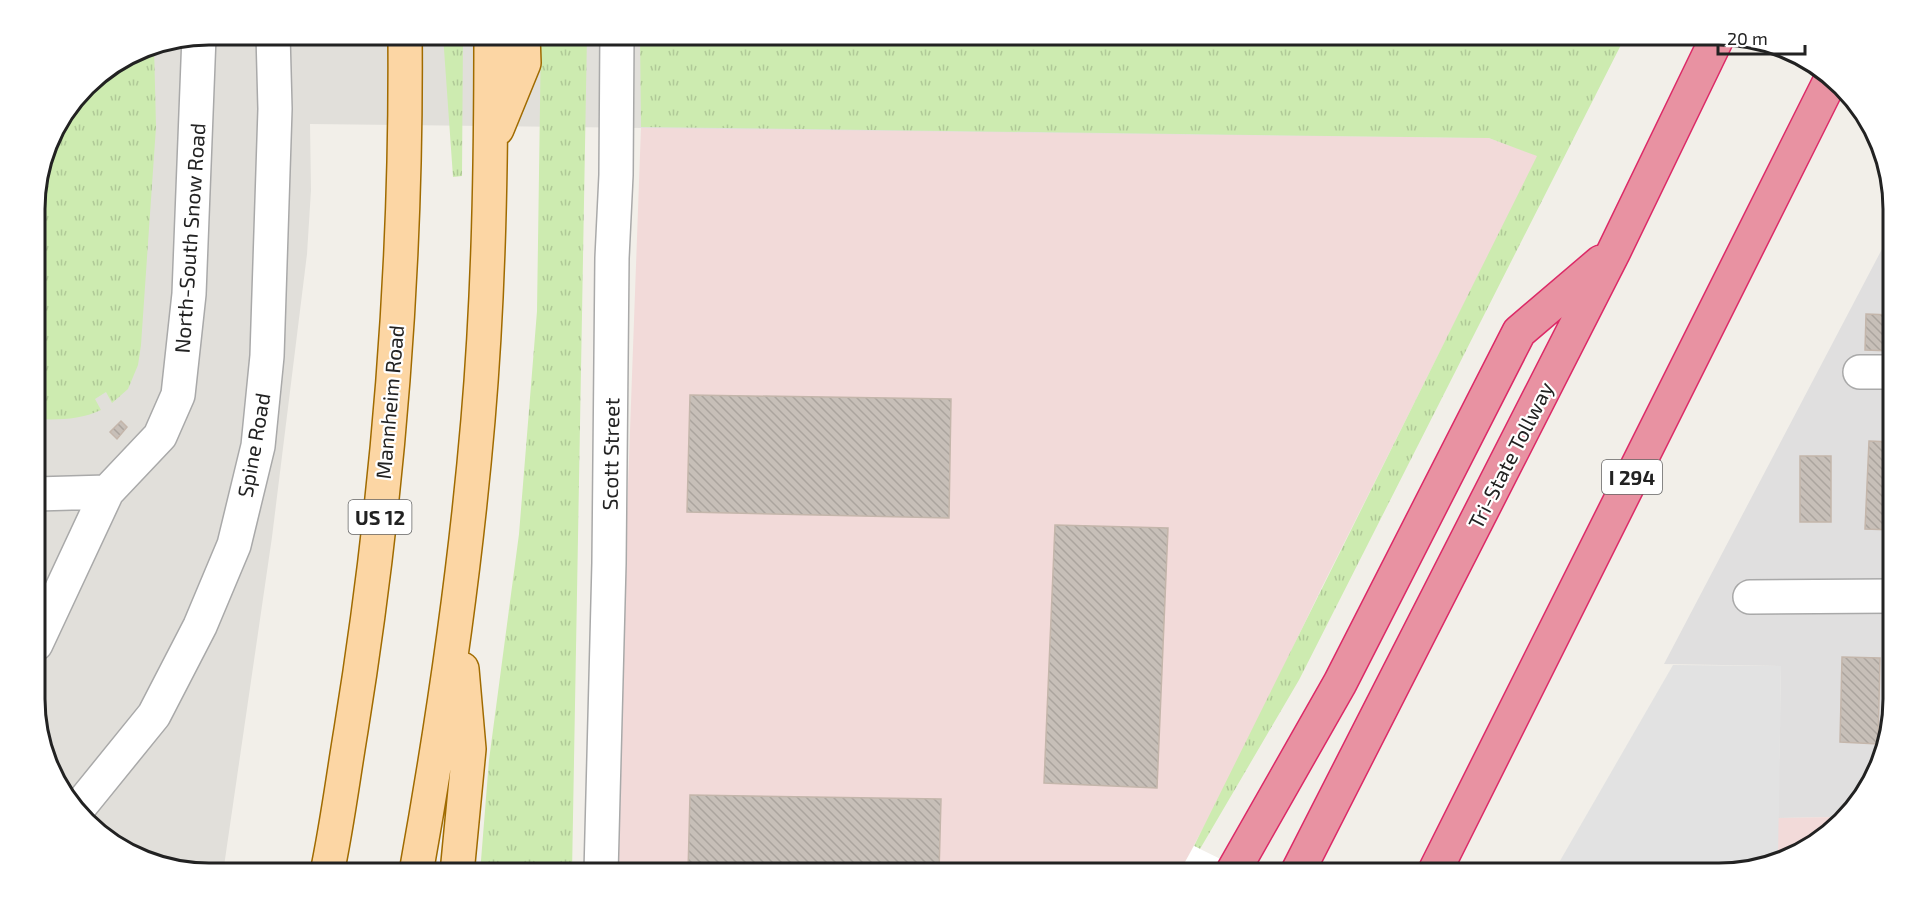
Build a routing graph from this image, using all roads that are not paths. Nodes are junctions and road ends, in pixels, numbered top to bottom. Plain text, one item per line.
1 (199, 45) edge
2 (273, 45) edge
3 (405, 45) edge
4 (491, 45) edge
5 (523, 45) edge
6 (617, 45) edge
7 (1714, 45) edge
8 (1827, 86) edge
9 (491, 144) junction
10 (1614, 251) junction
11 (1860, 372) dead end
12 (1883, 372) edge
13 (107, 492) junction
14 (45, 494) edge
15 (1883, 596) edge
16 (1750, 597) dead end
17 (457, 622) junction
18 (45, 625) edge
19 (83, 803) edge
20 (329, 863) edge
21 (418, 863) edge
22 (458, 863) edge
23 (601, 863) edge
24 (1238, 863) edge
25 (1302, 863) edge
26 (1439, 863) edge

1 - 13 street, North-South Snow Road
2 - 19 street, Spine Road
3 - 20 main road, Mannheim Road / US 12
4 - 9 main road
5 - 9 main road
6 - 23 street, Scott Street
7 - 10 highway, Tri-State Tollway
8 - 26 highway, I 294
9 - 17 main road
10 - 24 highway
10 - 25 highway, Tri-State Tollway
11 - 12 street
13 - 14 street
13 - 18 street
15 - 16 street
17 - 21 main road
17 - 22 main road

